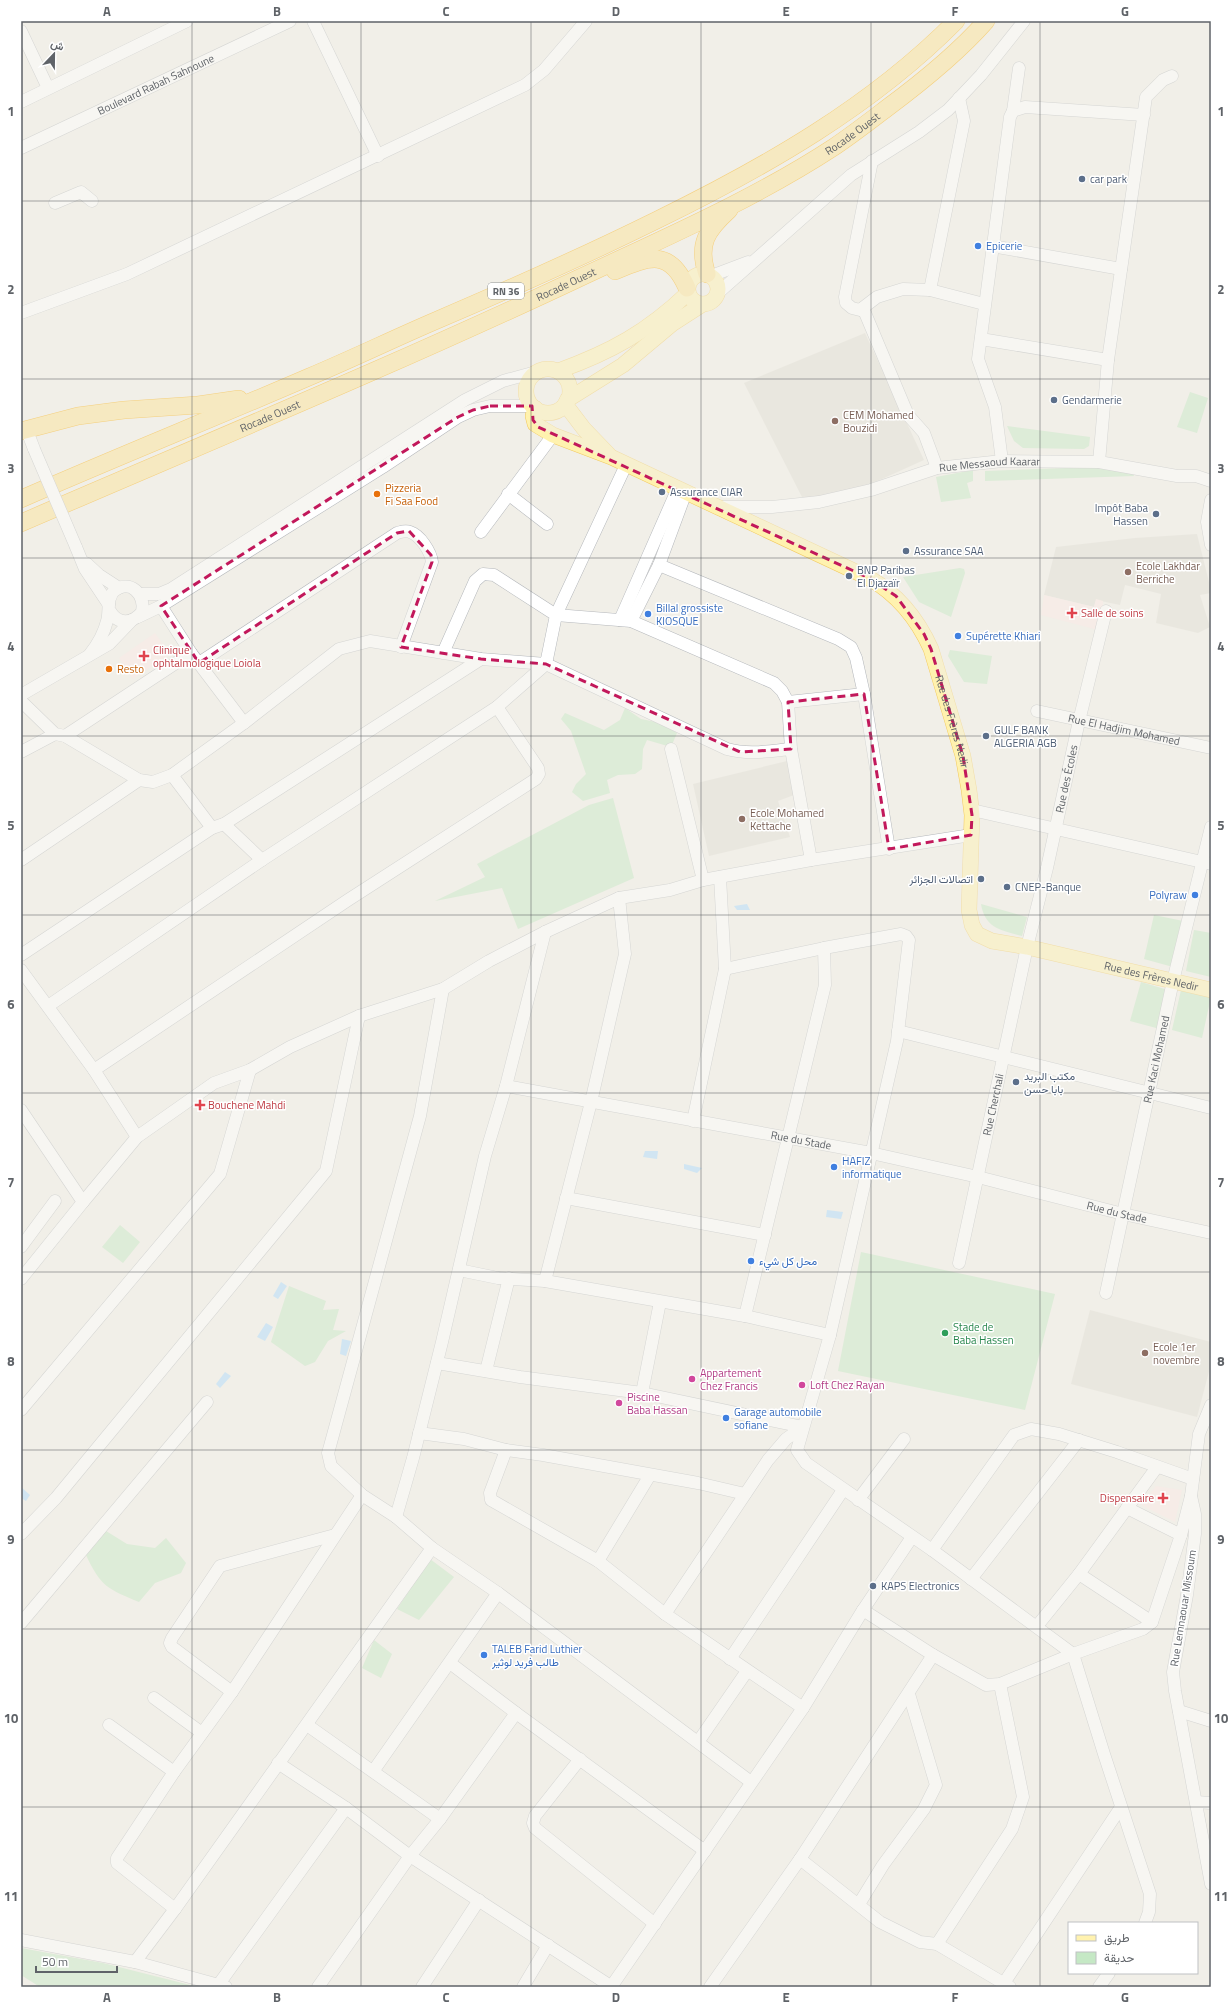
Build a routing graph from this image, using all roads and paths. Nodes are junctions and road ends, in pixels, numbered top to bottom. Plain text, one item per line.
1 (187, 21) edge
2 (290, 21) edge
3 (313, 21) edge
4 (586, 21) edge
5 (956, 21) edge
6 (986, 21) edge
7 (1024, 21) edge
8 (21, 31) edge
9 (1020, 68) dead end
10 (1172, 76) dead end
11 (48, 88) junction
12 (959, 98) junction
13 (21, 102) edge
14 (1013, 112) junction
15 (1144, 115) junction
16 (21, 148) edge
17 (378, 156) junction
18 (872, 161) junction
19 (741, 200) junction
20 (92, 201) dead end
21 (55, 203) dead end
22 (992, 246) junction
23 (757, 258) junction
24 (1121, 269) junction
25 (593, 272) junction
26 (709, 275) junction
27 (930, 290) junction
28 (688, 291) junction
29 (718, 294) junction
30 (703, 304) junction
31 (984, 304) junction
32 (863, 308) junction
33 (21, 313) edge
34 (980, 339) junction
35 (1108, 360) junction
36 (558, 371) junction
37 (536, 372) junction
38 (261, 397) junction
39 (566, 402) junction
40 (533, 407) junction
41 (24, 429) edge
42 (553, 435) junction
43 (611, 457) junction
44 (1002, 460) junction
45 (1099, 462) junction
46 (626, 464) junction
47 (937, 468) junction
48 (1211, 481) edge
49 (682, 490) junction
50 (508, 494) junction
51 (21, 499) edge
52 (1211, 500) edge
53 (717, 507) junction
54 (772, 507) junction
55 (21, 523) edge
56 (547, 524) dead end
57 (755, 526) junction
58 (481, 532) dead end
59 (1211, 545) edge
60 (78, 553) junction
61 (659, 565) junction
62 (119, 588) junction
63 (140, 594) junction
64 (162, 606) junction
65 (109, 608) junction
66 (1106, 611) dead end
67 (556, 615) junction
68 (135, 619) junction
69 (625, 621) junction
70 (401, 647) junction
71 (190, 653) junction
72 (443, 653) junction
73 (90, 654) junction
74 (481, 660) junction
75 (199, 663) junction
76 (546, 664) junction
77 (864, 694) junction
78 (21, 695) edge
79 (21, 701) edge
80 (788, 702) junction
81 (497, 707) junction
82 (1037, 711) dead end
83 (1078, 721) junction
84 (244, 723) junction
85 (60, 735) junction
86 (1211, 748) edge
87 (671, 749) dead end
88 (791, 749) junction
89 (21, 752) edge
90 (172, 775) junction
91 (139, 780) junction
92 (972, 810) junction
93 (218, 826) junction
94 (1211, 827) edge
95 (1055, 832) junction
96 (971, 835) junction
97 (889, 849) junction
98 (21, 860) edge
99 (262, 860) junction
100 (811, 860) junction
101 (1207, 863) edge
102 (720, 877) junction
103 (702, 880) junction
104 (619, 898) junction
105 (545, 932) junction
106 (1027, 947) junction
107 (824, 948) junction
108 (21, 955) edge
109 (725, 969) junction
110 (21, 970) edge
111 (1173, 981) junction
112 (443, 989) junction
113 (1211, 990) edge
114 (48, 1006) junction
115 (359, 1016) junction
116 (898, 1031) junction
117 (1003, 1057) junction
118 (94, 1070) junction
119 (250, 1070) junction
120 (506, 1086) junction
121 (1148, 1097) junction
122 (591, 1102) junction
123 (1211, 1108) edge
124 (21, 1110) edge
125 (693, 1121) junction
126 (137, 1137) junction
127 (787, 1139) junction
128 (871, 1153) junction
129 (978, 1177) junction
130 (566, 1198) junction
131 (54, 1201) dead end
132 (83, 1202) junction
133 (1123, 1214) junction
134 (1211, 1232) edge
135 (765, 1235) junction
136 (21, 1247) edge
137 (959, 1262) dead end
138 (459, 1270) junction
139 (509, 1278) junction
140 (21, 1279) edge
141 (545, 1280) junction
142 (1106, 1293) dead end
143 (660, 1302) junction
144 (745, 1316) junction
145 (830, 1335) junction
146 (437, 1363) junction
147 (486, 1371) junction
148 (642, 1393) junction
149 (207, 1402) dead end
150 (1211, 1405) edge
151 (21, 1410) edge
152 (803, 1427) junction
153 (419, 1433) junction
154 (904, 1439) dead end
155 (1079, 1440) junction
156 (506, 1450) junction
157 (1157, 1467) junction
158 (650, 1475) junction
159 (1193, 1479) junction
160 (843, 1490) junction
161 (745, 1494) junction
162 (362, 1495) junction
163 (1190, 1496) junction
164 (858, 1500) junction
165 (1127, 1508) junction
166 (396, 1517) junction
167 (21, 1534) edge
168 (335, 1535) junction
169 (1181, 1535) junction
170 (912, 1537) junction
171 (432, 1548) junction
172 (932, 1550) junction
173 (598, 1561) junction
174 (1078, 1574) junction
175 (971, 1578) junction
176 (498, 1593) junction
177 (25, 1610) edge
178 (863, 1610) junction
179 (665, 1614) junction
180 (1152, 1622) junction
181 (21, 1623) edge
182 (1037, 1626) junction
183 (1073, 1654) junction
184 (933, 1655) junction
185 (730, 1659) junction
186 (450, 1663) junction
187 (747, 1670) junction
188 (1000, 1684) junction
189 (232, 1692) junction
190 (909, 1694) junction
191 (154, 1698) dead end
192 (803, 1708) junction
193 (1179, 1711) junction
194 (516, 1713) junction
195 (1211, 1721) edge
196 (109, 1725) dead end
197 (307, 1725) junction
198 (202, 1733) junction
199 (698, 1742) junction
200 (580, 1759) junction
201 (278, 1763) junction
202 (374, 1770) junction
203 (174, 1772) junction
204 (751, 1782) junction
205 (1196, 1802) junction
206 (1211, 1803) edge
207 (1121, 1807) junction
208 (346, 1808) junction
209 (440, 1819) junction
210 (705, 1851) junction
211 (410, 1856) junction
212 (800, 1859) junction
213 (1211, 1884) edge
214 (479, 1900) junction
215 (859, 1904) junction
216 (175, 1909) junction
217 (1144, 1922) edge
218 (655, 1924) junction
219 (21, 1940) edge
220 (937, 1944) junction
221 (548, 1945) junction
222 (135, 1962) junction
223 (1108, 1974) edge
224 (1007, 1985) edge
225 (223, 1986) edge
226 (318, 1987) edge
227 (422, 1987) edge
228 (523, 1987) edge
229 (611, 1987) edge
230 (710, 1987) edge
231 (1099, 1987) edge

1 - 11 street
2 - 16 street, Boulevard Rabah Sahnoune
3 - 17 street
4 - 17 street
5 - 38 highway, Rocade Ouest / RN 36
6 - 19 highway, Rocade Ouest
7 - 12 street
8 - 11 street
9 - 14 street
10 - 15 street
11 - 13 street
12 - 18 street
12 - 27 street
14 - 15 street
14 - 22 street
15 - 24 street
17 - 33 street
18 - 23 street
18 - 32 street
19 - 25 highway, Rocade Ouest
19 - 26 highway
20 - 21 street
22 - 24 street
22 - 31 street
23 - 26 street
23 - 29 street
24 - 35 street
25 - 28 highway
25 - 55 highway, Rocade Ouest
26 - 28 main road
26 - 29 main road
27 - 31 street
27 - 32 street
28 - 30 main road
28 - 36 main road
29 - 30 main road
30 - 39 main road
31 - 34 street
32 - 47 street
34 - 35 street
34 - 44 street
35 - 45 street
36 - 37 main road
36 - 39 main road
37 - 40 main road
37 - 63 street
38 - 41 highway
38 - 51 highway, Rocade Ouest / RN 36
39 - 40 main road
39 - 43 main road, Rue des Frères Nedir
40 - 42 main road, Rue des Frères Nedir
40 - 64 street
41 - 60 street, bridge
42 - 43 main road, Rue des Frères Nedir
42 - 50 street
43 - 46 main road, Rue des Frères Nedir
44 - 45 street, Rue Messaoud Kaarar
44 - 47 street, Rue Messaoud Kaarar
45 - 48 street, Rue Messaoud Kaarar
46 - 49 main road, Rue des Frères Nedir
46 - 67 street
47 - 54 street, Rue Messaoud Kaarar
49 - 53 main road, Rue des Frères Nedir
49 - 61 street
49 - 69 street
50 - 56 street
50 - 58 street
52 - 59 street
53 - 54 street, Rue Messaoud Kaarar
53 - 57 main road, Rue des Frères Nedir
54 - 57 street
57 - 92 main road, Rue des Frères Nedir
60 - 62 street
60 - 65 street
61 - 69 street
61 - 77 street
62 - 63 street
62 - 65 street
63 - 68 street
64 - 68 street
64 - 71 street
65 - 68 street
65 - 73 street
66 - 83 street, Rue des Écoles
67 - 69 street
67 - 72 street
67 - 76 street
68 - 73 street
69 - 80 street
70 - 72 street
70 - 75 street
70 - 84 street
71 - 75 street
71 - 85 street
72 - 74 street
73 - 78 street
74 - 76 street
74 - 93 street
75 - 84 street
76 - 81 street
76 - 88 street
77 - 80 street
77 - 97 street
79 - 85 street
80 - 88 street
81 - 99 street
81 - 118 street
82 - 83 street, Rue El Hadjim Mohamed
83 - 86 street, Rue El Hadjim Mohamed
83 - 95 street, Rue des Écoles
84 - 90 street
85 - 89 street
85 - 91 street
87 - 103 street
88 - 100 street
90 - 91 street
90 - 93 street
91 - 98 street
92 - 95 street
92 - 96 main road, Rue des Frères Nedir
93 - 99 street
93 - 108 street
94 - 101 street, Rue Kaci Mohamed
95 - 101 street
95 - 106 street, Rue des Écoles
96 - 97 street
96 - 106 main road, Rue des Frères Nedir
97 - 100 street
99 - 114 street
100 - 102 street
101 - 111 street, Rue Kaci Mohamed
102 - 103 street
102 - 109 street
103 - 104 street
104 - 105 street
104 - 122 street
105 - 112 street
105 - 120 street
106 - 111 main road, Rue des Frères Nedir
106 - 117 street, Rue Cherchali
107 - 109 street
107 - 116 street
107 - 127 street
109 - 125 street
110 - 114 street
111 - 113 main road, Rue des Frères Nedir
111 - 121 street, Rue Kaci Mohamed
112 - 115 street
112 - 162 street
114 - 118 street
115 - 119 street
115 - 167 street
116 - 117 street
116 - 128 street
117 - 121 street
117 - 129 street, Rue Cherchali
118 - 126 street
119 - 126 street
119 - 151 street
120 - 122 street, Rue du Stade
120 - 138 street
121 - 123 street
121 - 133 street, Rue Kaci Mohamed
122 - 125 street, Rue du Stade
122 - 130 street
124 - 132 street
125 - 127 street, Rue du Stade
126 - 132 street
127 - 128 street, Rue du Stade
127 - 135 street
128 - 129 street, Rue du Stade
128 - 145 street
129 - 133 street, Rue du Stade
129 - 137 street, Rue Cherchali
130 - 135 street
130 - 141 street
131 - 136 street
132 - 140 street
133 - 134 street, Rue du Stade
133 - 142 street, Rue Kaci Mohamed
135 - 144 street
138 - 139 street
138 - 146 street
139 - 141 street
139 - 147 street
141 - 143 street
143 - 144 street
143 - 148 street
144 - 145 street
145 - 152 street
146 - 147 street
146 - 153 street
147 - 148 street
148 - 152 street
149 - 177 street
150 - 159 street, Rue Lemnaouar Missoum
152 - 160 street
152 - 161 street
153 - 156 street
153 - 166 street
154 - 164 street
155 - 157 street
155 - 172 street
155 - 175 street
156 - 158 street
156 - 173 street
157 - 159 street
157 - 165 street
158 - 161 street
158 - 173 street
159 - 163 street, Rue Lemnaouar Missoum
160 - 164 street
160 - 185 street
161 - 179 street
162 - 166 street
162 - 168 street
163 - 169 street
163 - 193 street, Rue Lemnaouar Missoum
164 - 170 street
165 - 169 street
165 - 174 street
166 - 171 street
168 - 189 street
168 - 189 street
169 - 180 street
170 - 172 street
170 - 178 street
171 - 176 street
171 - 197 street
172 - 175 street
173 - 179 street
174 - 180 street
174 - 182 street
175 - 182 street
176 - 186 street
176 - 199 street
177 - 181 street
178 - 184 street
178 - 192 street
179 - 185 street
180 - 183 street
182 - 183 street
183 - 188 street
183 - 207 street
184 - 188 street
184 - 190 street
185 - 187 street
186 - 194 street
186 - 202 street
187 - 192 street
187 - 199 street
188 - 220 street
189 - 198 street
190 - 212 street
190 - 215 street
191 - 198 street
192 - 204 street
193 - 195 street
193 - 205 street, Rue Lemnaouar Missoum
194 - 200 street
194 - 209 street
196 - 203 street
197 - 201 street
197 - 202 street
198 - 203 street
199 - 204 street
200 - 210 street
200 - 218 street
201 - 208 street
201 - 216 street
202 - 209 street
203 - 216 street
204 - 210 street
205 - 206 street
205 - 213 street, Rue Lemnaouar Missoum
207 - 217 street
207 - 224 street
208 - 211 street
208 - 225 street
209 - 211 street
210 - 218 street
211 - 214 street
211 - 226 street
212 - 215 street
212 - 230 street
214 - 221 street
214 - 227 street
215 - 220 street
216 - 222 street
218 - 229 street
219 - 222 street
220 - 224 street
221 - 228 street
221 - 229 street
222 - 225 street
223 - 231 street

